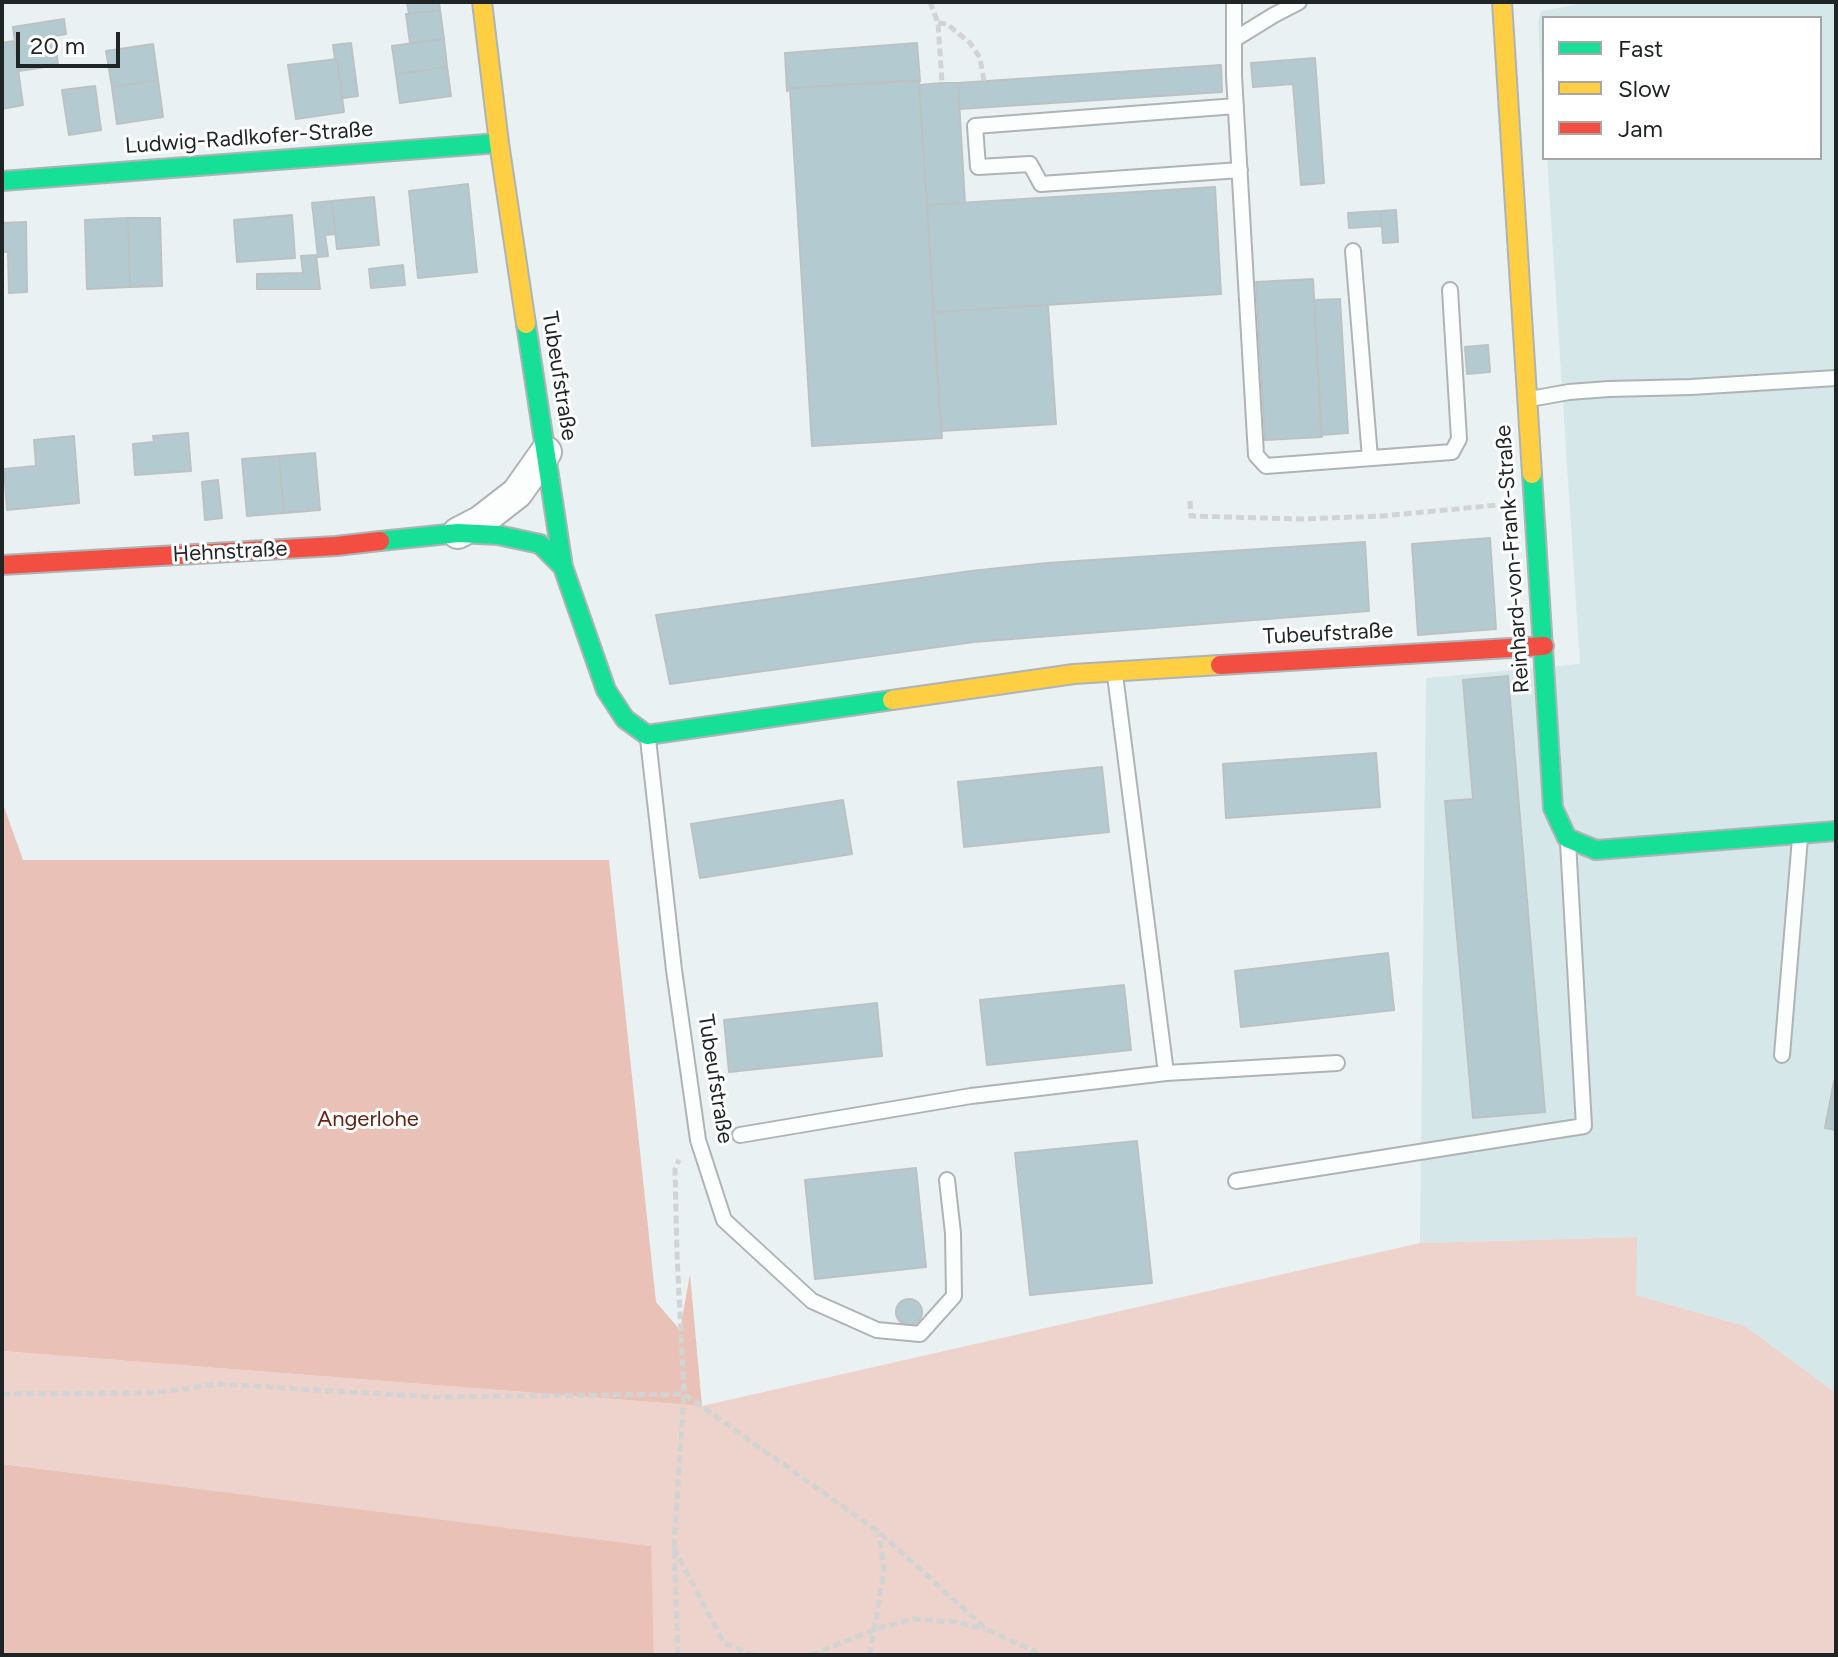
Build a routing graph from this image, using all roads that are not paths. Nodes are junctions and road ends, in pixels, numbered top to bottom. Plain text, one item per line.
1 (482, 2) edge
2 (1234, 2) edge
3 (1299, 2) edge
4 (1502, 2) edge
5 (1235, 39) junction
6 (1236, 106) junction
7 (499, 143) junction
8 (1240, 170) junction
9 (2, 181) edge
10 (1353, 251) dead end
11 (1450, 290) dead end
12 (1836, 378) edge
13 (1526, 399) junction
14 (546, 452) junction
15 (1370, 458) junction
16 (458, 533) junction
17 (2, 565) edge
18 (563, 567) junction
19 (1544, 646) junction
20 (1114, 671) junction
21 (647, 735) junction
22 (1836, 831) edge
23 (1800, 834) junction
24 (1567, 838) junction
25 (1782, 1055) dead end
26 (1337, 1063) dead end
27 (1166, 1073) junction
28 (740, 1135) dead end
29 (947, 1180) dead end
30 (1236, 1181) dead end

1 - 7 street, Tubeufstraße
2 - 5 lane
3 - 5 lane
4 - 13 street, Reinhard-von-Frank-Straße
5 - 6 lane
6 - 8 lane
6 - 8 lane
7 - 9 street, Ludwig-Radlkofer-Straße
7 - 14 street, Tubeufstraße
8 - 15 lane
10 - 15 lane
11 - 15 lane
12 - 13 lane
13 - 19 street, Reinhard-von-Frank-Straße
14 - 16 street, Hehnstraße
14 - 18 street, Tubeufstraße
16 - 17 street, Hehnstraße
16 - 18 street, Hehnstraße
18 - 21 street, Tubeufstraße
19 - 20 street, Tubeufstraße
19 - 24 street, Reinhard-von-Frank-Straße
20 - 21 street, Tubeufstraße
20 - 27 lane
21 - 29 lane, Tubeufstraße
22 - 23 street
23 - 24 street
23 - 25 lane
24 - 30 lane
26 - 27 lane, Tubeufstraße
27 - 28 lane, Tubeufstraße

